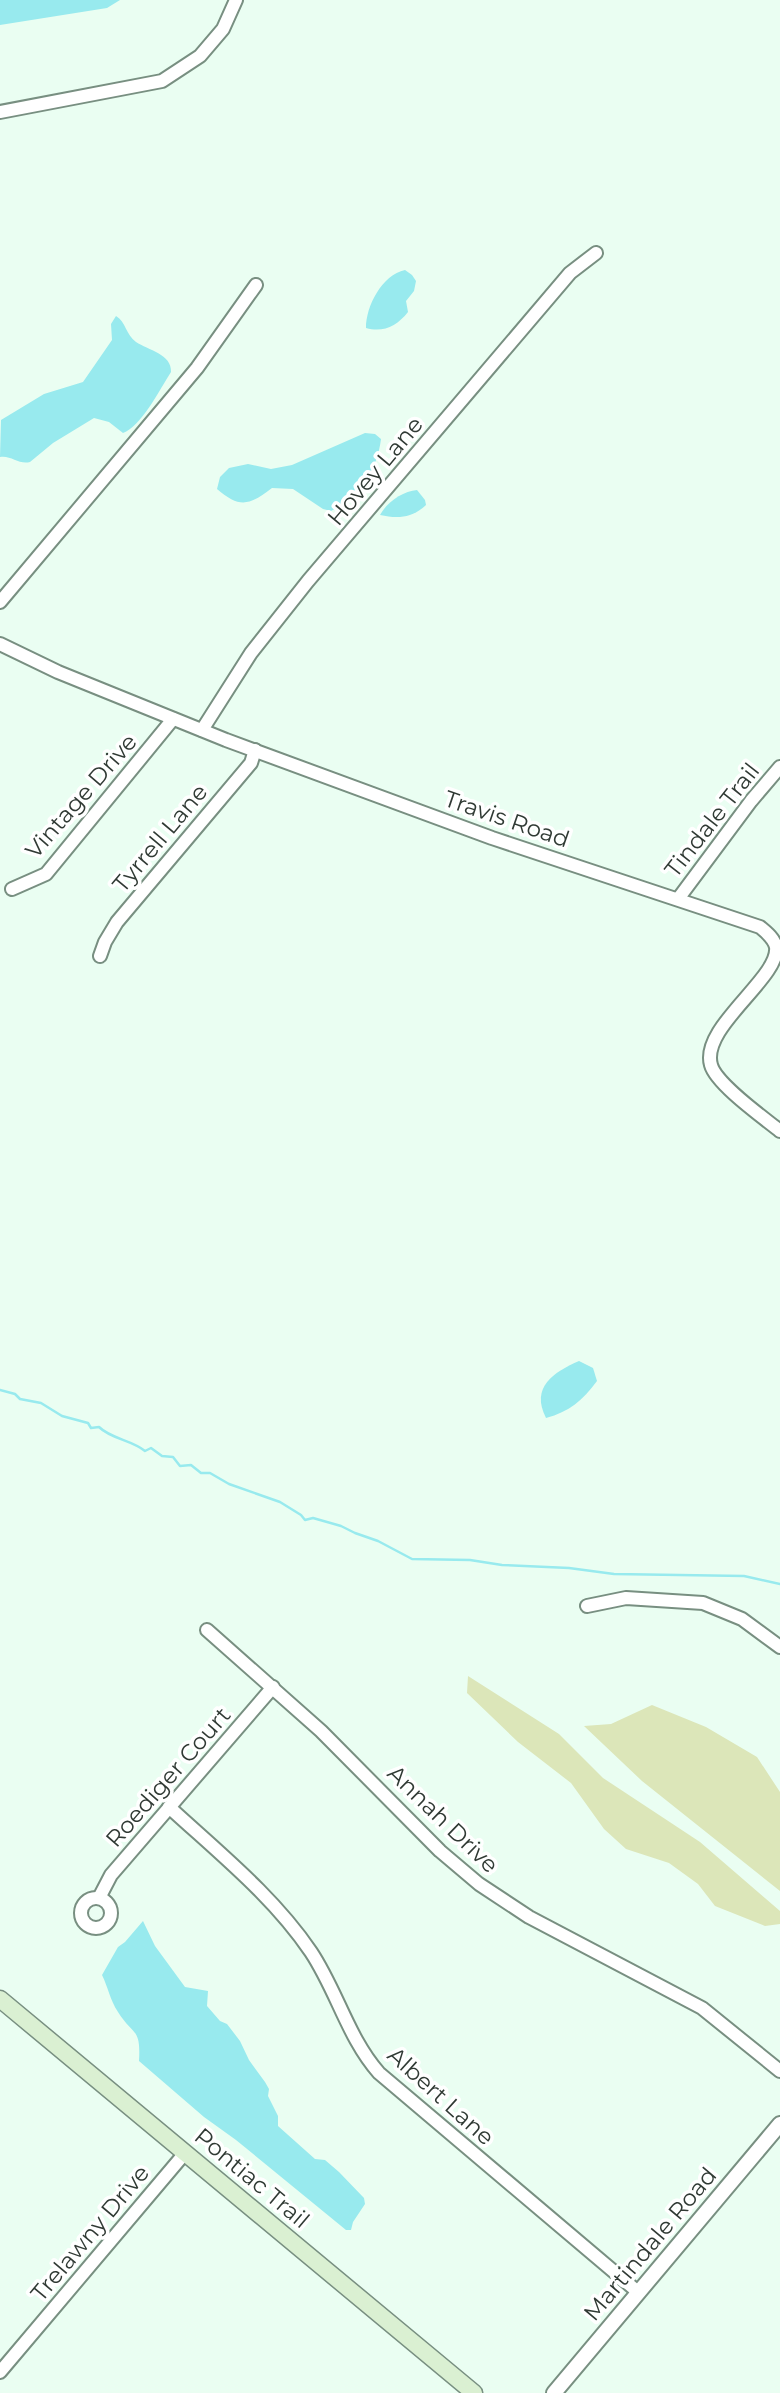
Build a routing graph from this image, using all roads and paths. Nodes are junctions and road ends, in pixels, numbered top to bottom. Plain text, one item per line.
1 (236, 0) edge
2 (0, 112) edge
3 (596, 253) dead end
4 (256, 285) dead end
5 (0, 602) edge
6 (0, 644) edge
7 (173, 719) junction
8 (202, 730) junction
9 (255, 750) junction
10 (780, 767) edge
11 (12, 889) dead end
12 (678, 899) junction
13 (100, 956) dead end
14 (776, 960) edge
15 (780, 1131) edge
16 (587, 1606) dead end
17 (207, 1630) dead end
18 (780, 1647) edge
19 (273, 1687) junction
20 (170, 1807) junction
21 (99, 1898) dead end
22 (0, 1998) edge
23 (780, 2071) edge
24 (780, 2124) edge
25 (185, 2153) junction
26 (638, 2292) junction
27 (0, 2372) edge
28 (474, 2393) edge
29 (554, 2393) edge

1 - 2 street
3 - 8 street, Hovey Lane
4 - 5 street
6 - 7 street, Travis Road
7 - 8 street, Travis Road
7 - 11 street, Vintage Drive
8 - 9 street, Travis Road
9 - 12 street, Travis Road
9 - 13 street, Tyrrell Lane
10 - 12 street, Tindale Trail
12 - 14 street, Travis Road
14 - 15 street, Travis Road
16 - 18 street
17 - 19 street, Annah Drive
19 - 20 street, Roediger Court
19 - 23 street, Annah Drive
20 - 21 street, Roediger Court
20 - 26 street, Albert Lane
22 - 25 main road, Pontiac Trail
24 - 26 street, Martindale Road
25 - 27 street, Trelawny Drive
25 - 28 main road, Pontiac Trail
26 - 29 street, Martindale Road

